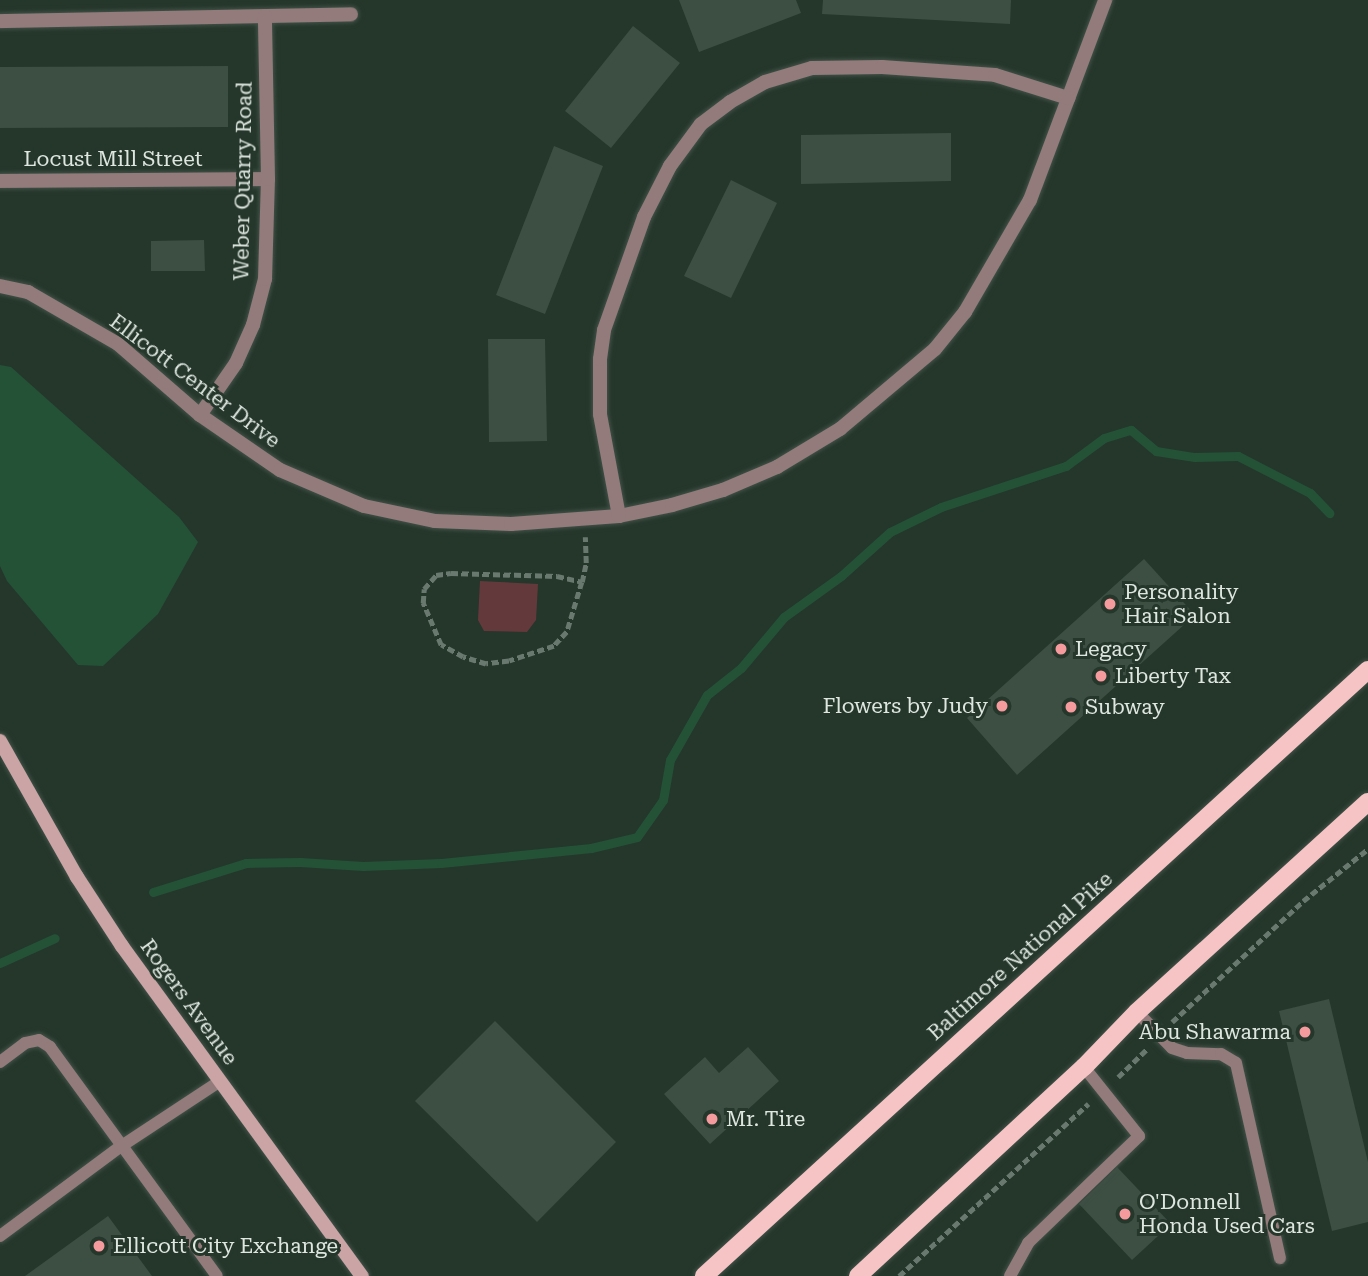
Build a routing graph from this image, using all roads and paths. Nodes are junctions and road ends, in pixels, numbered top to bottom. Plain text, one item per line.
1 (1105, 0) edge
2 (351, 14) dead end
3 (265, 16) junction
4 (0, 21) edge
5 (1069, 98) junction
6 (268, 179) junction
7 (0, 181) edge
8 (0, 286) edge
9 (200, 415) junction
10 (619, 516) junction
11 (585, 519) junction
12 (582, 582) junction
13 (1368, 670) edge
14 (0, 741) edge
15 (1368, 802) edge
16 (1368, 849) edge
17 (1137, 1012) junction
18 (1161, 1035) junction
19 (0, 1062) edge
20 (1084, 1067) junction
21 (220, 1081) junction
22 (1102, 1091) junction
23 (120, 1147) junction
24 (0, 1236) edge
25 (1280, 1258) dead end
26 (217, 1276) edge
27 (362, 1276) edge
28 (705, 1276) edge
29 (858, 1276) edge
30 (899, 1276) edge
31 (1010, 1276) edge

1 - 5 street, Ellicott Center Drive
2 - 3 street
3 - 4 street
3 - 6 street, Weber Quarry Road
5 - 10 street, Ellicott Center Drive
5 - 10 street
6 - 7 street, Locust Mill Street
6 - 9 street, Weber Quarry Road
8 - 9 street, Ellicott Center Drive
9 - 11 street, Ellicott Center Drive
10 - 11 street, Ellicott Center Drive
11 - 12 path
12 - 12 path
13 - 28 main road, Baltimore National Pike
14 - 21 main road, Rogers Avenue
15 - 17 main road
16 - 18 path
17 - 18 lane
17 - 20 main road
18 - 22 path
18 - 25 lane
19 - 23 lane
20 - 22 lane
20 - 29 main road
21 - 23 lane
21 - 27 main road, Rogers Avenue
22 - 30 path
22 - 31 lane
23 - 24 lane
23 - 26 lane

